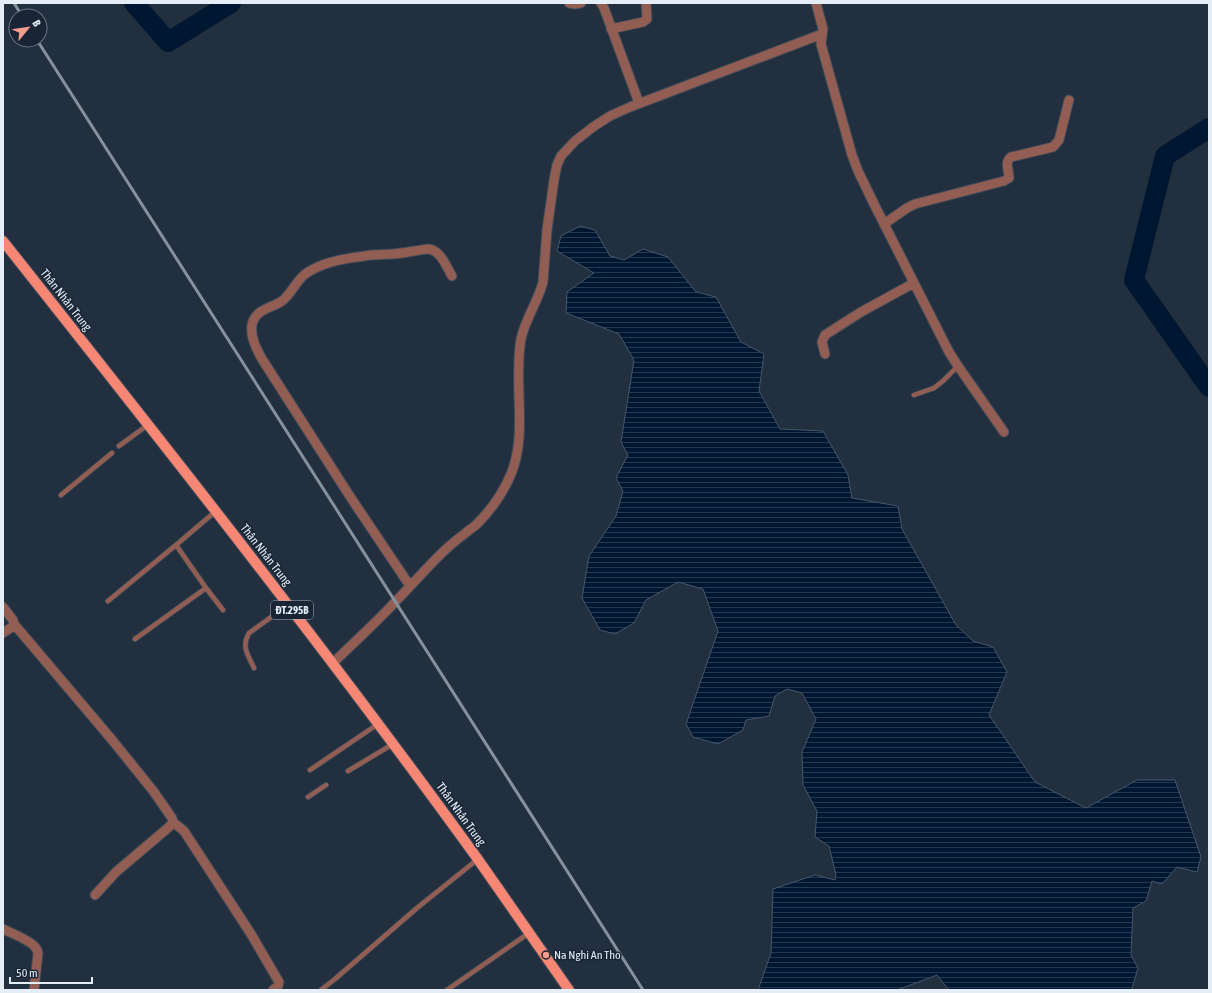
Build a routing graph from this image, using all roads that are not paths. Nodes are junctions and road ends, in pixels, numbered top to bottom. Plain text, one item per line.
1 (569, 3) edge
2 (581, 3) edge
3 (601, 3) edge
4 (646, 3) edge
5 (816, 3) edge
6 (611, 29) junction
7 (822, 34) junction
8 (1068, 100) dead end
9 (639, 104) junction
10 (884, 224) junction
11 (3, 241) edge
12 (452, 276) dead end
13 (914, 283) junction
14 (825, 354) dead end
15 (958, 366) junction
16 (914, 395) dead end
17 (149, 424) junction
18 (1004, 432) dead end
19 (119, 446) dead end
20 (112, 453) dead end
21 (60, 495) dead end
22 (216, 511) junction
23 (176, 545) junction
24 (410, 586) junction
25 (206, 588) junction
26 (108, 601) dead end
27 (288, 605) junction
28 (3, 607) edge
29 (223, 610) dead end
30 (14, 624) junction
31 (3, 633) edge
32 (135, 638) dead end
33 (333, 663) junction
34 (254, 668) dead end
35 (378, 724) junction
36 (393, 744) junction
37 (310, 770) dead end
38 (348, 771) dead end
39 (326, 785) dead end
40 (308, 797) dead end
41 (173, 822) junction
42 (478, 859) junction
43 (95, 896) dead end
44 (3, 929) edge
45 (529, 933) junction
46 (277, 989) edge
47 (34, 990) edge
48 (321, 990) edge
49 (447, 990) edge
50 (569, 990) edge

1 - 2 street
3 - 6 street
4 - 6 street
5 - 7 street
6 - 9 street
7 - 9 street
7 - 10 street
8 - 10 street
9 - 24 street
10 - 13 street
11 - 17 main road, Thân Nhân Trung / ĐT.295B
12 - 24 street
13 - 14 street
13 - 15 street
15 - 16 lane
15 - 18 street
17 - 19 lane
17 - 22 main road, Thân Nhân Trung / ĐT.295B
20 - 21 lane
22 - 23 lane
22 - 27 main road, Thân Nhân Trung / ĐT.295B
23 - 25 lane
23 - 26 lane
24 - 33 street
25 - 29 lane
25 - 32 lane
27 - 33 main road, Thân Nhân Trung / ĐT.295B
27 - 34 lane
28 - 30 street
30 - 31 street
30 - 41 street
33 - 35 main road, Thân Nhân Trung / ĐT.295B
35 - 36 main road, Thân Nhân Trung / ĐT.295B
35 - 37 lane
36 - 38 lane
36 - 42 main road, Thân Nhân Trung / ĐT.295B
39 - 40 lane
41 - 43 street
41 - 46 street
42 - 45 main road, Thân Nhân Trung / ĐT.295B
42 - 48 lane
44 - 47 street
45 - 49 lane
45 - 50 main road, Thân Nhân Trung / ĐT.295B

